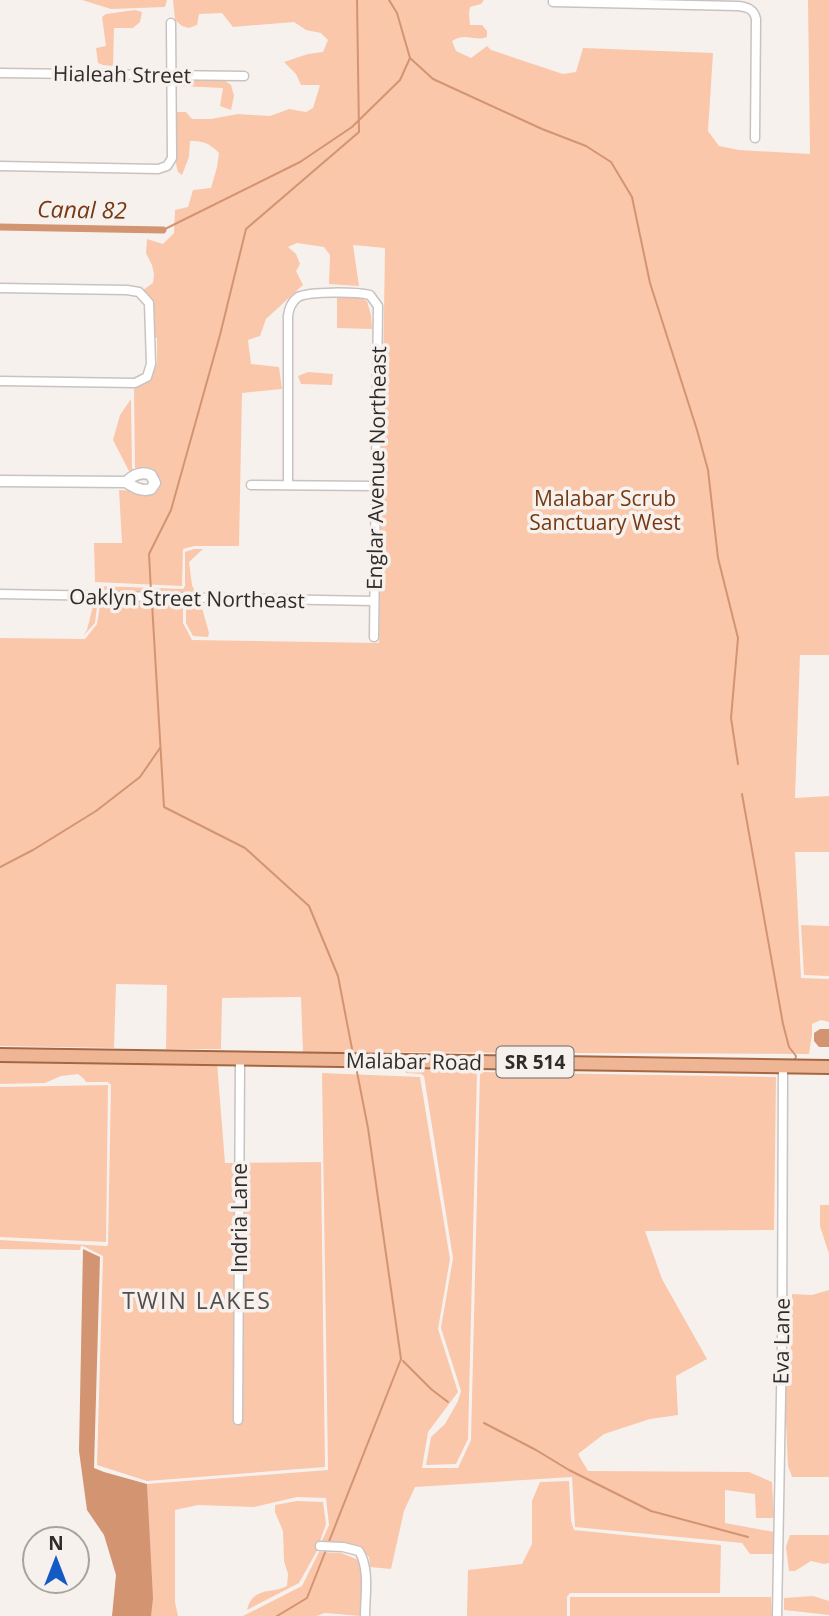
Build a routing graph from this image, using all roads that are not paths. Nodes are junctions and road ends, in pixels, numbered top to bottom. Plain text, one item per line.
1 (553, 1) edge
2 (171, 23) dead end
3 (0, 73) edge
4 (172, 75) junction
5 (244, 76) dead end
6 (755, 138) dead end
7 (0, 166) edge
8 (0, 288) edge
9 (0, 381) edge
10 (0, 481) edge
11 (126, 482) dead end
12 (251, 485) dead end
13 (288, 485) junction
14 (376, 486) junction
15 (0, 594) edge
16 (374, 601) junction
17 (374, 637) dead end
18 (0, 1055) edge
19 (240, 1059) junction
20 (783, 1066) junction
21 (829, 1067) edge
22 (239, 1420) dead end
23 (320, 1546) dead end
24 (365, 1616) edge
25 (777, 1616) edge

1 - 6 street
2 - 4 street
3 - 4 street, Hialeah Street
4 - 5 street, Hialeah Street
4 - 7 street
8 - 9 street
10 - 11 street
12 - 13 street
13 - 14 street
13 - 14 street, Englar Avenue Northeast
14 - 16 street, Englar Avenue Northeast
15 - 16 street, Oaklyn Street Northeast
16 - 17 street, Englar Avenue Northeast
18 - 19 main road, Malabar Road / SR 514
19 - 20 main road, Malabar Road / SR 514
19 - 22 street, Indria Lane
20 - 21 main road, Malabar Road / SR 514
20 - 25 street, Eva Lane
23 - 24 street

